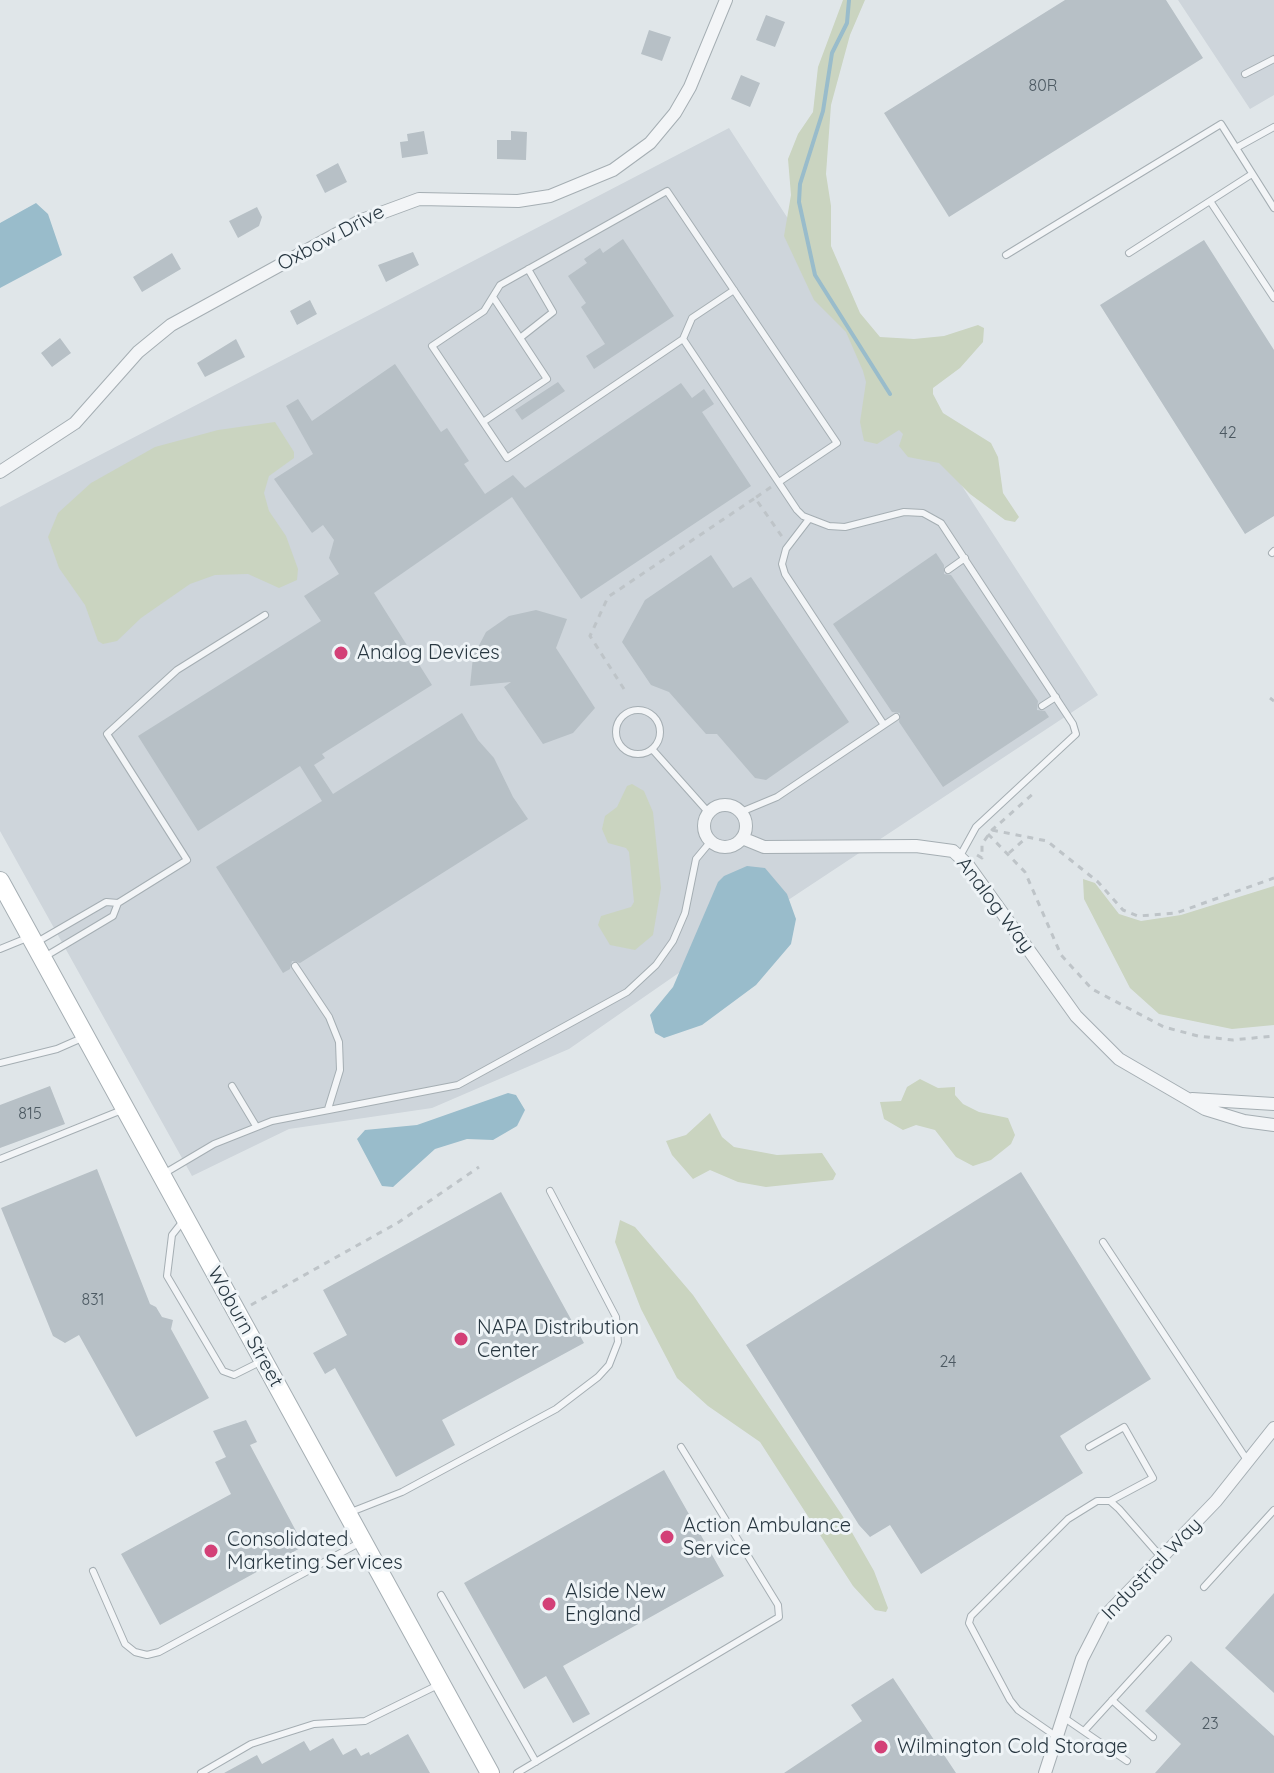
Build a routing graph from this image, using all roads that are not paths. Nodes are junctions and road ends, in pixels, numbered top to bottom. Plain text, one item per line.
1 (726, 0) edge
2 (1274, 59) edge
3 (1245, 74) dead end
4 (1274, 127) edge
5 (1236, 148) junction
6 (1252, 174) junction
7 (1271, 197) edge
8 (1210, 201) junction
9 (1274, 208) edge
10 (1129, 253) dead end
11 (1006, 255) dead end
12 (528, 269) junction
13 (734, 290) junction
14 (493, 297) junction
15 (1274, 298) edge
16 (520, 338) junction
17 (683, 339) junction
18 (483, 422) junction
19 (0, 472) edge
20 (779, 482) junction
21 (809, 519) junction
22 (965, 558) junction
23 (948, 570) dead end
24 (265, 615) dead end
25 (1056, 697) junction
26 (1042, 706) dead end
27 (896, 717) dead end
28 (884, 725) junction
29 (652, 749) junction
30 (741, 812) junction
31 (709, 813) junction
32 (742, 838) junction
33 (711, 841) junction
34 (960, 856) junction
35 (0, 881) edge
36 (118, 903) junction
37 (36, 946) junction
38 (0, 949) edge
39 (295, 966) dead end
40 (85, 1036) junction
41 (0, 1063) edge
42 (232, 1086) dead end
43 (1192, 1099) junction
44 (1274, 1104) edge
45 (125, 1109) junction
46 (328, 1109) junction
47 (1274, 1125) edge
48 (256, 1126) junction
49 (0, 1159) edge
50 (162, 1175) junction
51 (550, 1191) dead end
52 (186, 1218) junction
53 (1103, 1242) dead end
54 (264, 1360) junction
55 (1274, 1428) edge
56 (681, 1447) dead end
57 (1089, 1447) dead end
58 (1249, 1463) junction
59 (1110, 1501) junction
60 (1274, 1510) edge
61 (348, 1514) junction
62 (363, 1542) junction
63 (1161, 1557) junction
64 (93, 1571) dead end
65 (1204, 1587) dead end
66 (441, 1595) dead end
67 (1168, 1639) dead end
68 (441, 1683) junction
69 (1112, 1700) junction
70 (1063, 1717) junction
71 (1084, 1731) junction
72 (1057, 1737) junction
73 (1153, 1737) dead end
74 (1127, 1761) dead end
75 (536, 1762) junction
76 (201, 1773) edge
77 (490, 1773) edge
78 (517, 1773) edge
79 (1045, 1773) edge

1 - 19 street, Oxbow Drive
2 - 3 lane
4 - 5 lane
5 - 6 lane
5 - 11 lane
6 - 7 lane
6 - 8 lane
7 - 9 lane
8 - 10 lane
8 - 15 lane
12 - 13 lane
12 - 14 lane
12 - 16 lane
13 - 17 lane
13 - 20 lane
14 - 16 lane
14 - 18 lane
16 - 18 lane
17 - 18 lane
17 - 20 lane
20 - 21 lane
21 - 22 lane
21 - 28 lane
22 - 23 lane
22 - 25 lane
24 - 36 lane
25 - 26 lane
25 - 34 lane
27 - 28 lane
28 - 30 lane
29 - 29 lane
29 - 31 lane
30 - 31 street
30 - 32 street
31 - 33 street
32 - 33 street, Analog Way
32 - 34 street, Analog Way
33 - 46 lane
34 - 43 street, Analog Way
35 - 37 street, Woburn Street
36 - 37 lane
36 - 37 lane
37 - 38 lane
37 - 40 street, Woburn Street
39 - 46 lane
40 - 41 lane
40 - 45 street, Woburn Street
42 - 48 lane
43 - 44 street, Analog Way
43 - 47 street, Analog Way
45 - 49 lane
45 - 50 street, Woburn Street
46 - 48 lane
48 - 50 lane
50 - 52 street, Woburn Street
51 - 61 lane
52 - 54 street, Woburn Street
52 - 54 lane
53 - 58 lane
54 - 61 street, Woburn Street
55 - 58 street, Industrial Way
56 - 75 lane
57 - 59 lane
58 - 63 street, Industrial Way
59 - 63 lane
59 - 72 lane
60 - 65 lane
61 - 62 street, Woburn Street
62 - 64 lane
62 - 68 street, Woburn Street
63 - 70 street, Industrial Way
66 - 75 lane
67 - 69 lane
68 - 76 lane
68 - 77 street, Woburn Street
69 - 71 lane
69 - 73 lane
70 - 71 lane
70 - 72 street, Industrial Way
71 - 74 lane
72 - 79 street, Industrial Way
75 - 78 lane

